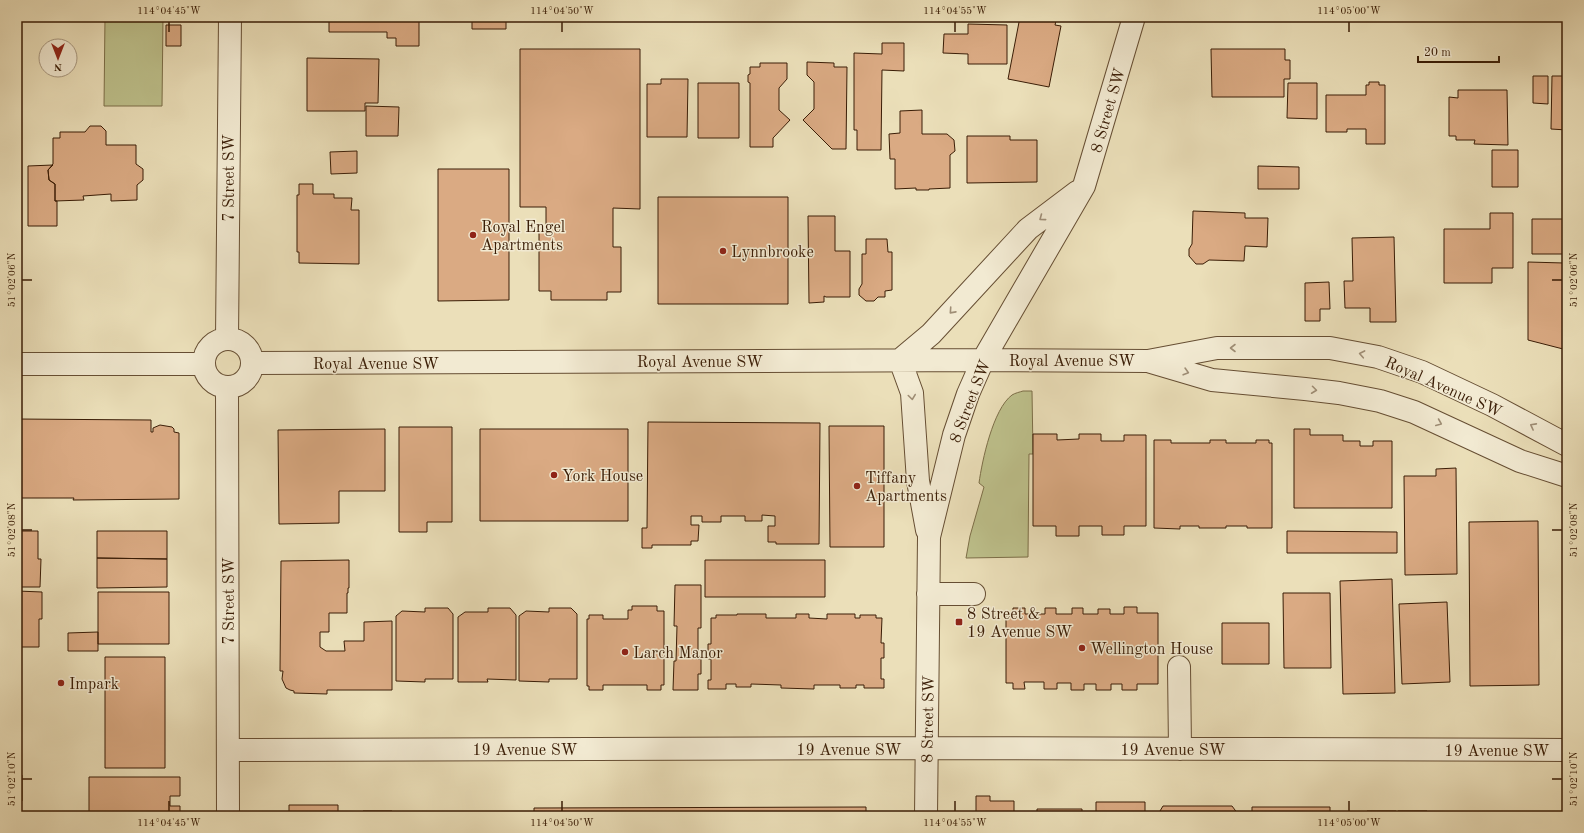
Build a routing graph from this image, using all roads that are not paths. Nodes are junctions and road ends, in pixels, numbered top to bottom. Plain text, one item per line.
1 (230, 17) edge
2 (1134, 17) edge
3 (1084, 186) junction
4 (227, 339) junction
5 (900, 360) junction
6 (982, 360) junction
7 (1148, 361) junction
8 (252, 363) junction
9 (17, 364) edge
10 (204, 364) junction
11 (227, 387) junction
12 (1567, 445) edge
13 (1567, 476) edge
14 (929, 537) junction
15 (928, 594) junction
16 (974, 594) dead end
17 (1179, 667) dead end
18 (926, 748) junction
19 (1180, 749) junction
20 (228, 750) junction
21 (1567, 750) edge
22 (228, 816) edge
23 (926, 816) edge

1 - 4 street, 7 Street SW
2 - 3 street, 8 Street SW
3 -> 5 street
3 - 6 street, 8 Street SW
4 - 8 street
4 - 10 street
5 - 6 street, Royal Avenue SW
5 - 8 street, Royal Avenue SW
5 -> 14 street
6 - 7 street, Royal Avenue SW
6 - 14 street, 8 Street SW
12 -> 7 street, Royal Avenue SW
7 -> 13 street, Royal Avenue SW
8 - 11 street
9 - 10 street
10 - 11 street
11 - 20 street, 7 Street SW
14 - 15 street, 8 Street SW
15 - 16 street
15 - 18 street, 8 Street SW
17 - 19 street
18 - 19 street, 19 Avenue SW
18 - 20 street, 19 Avenue SW
18 - 23 street, 8 Street SW
19 - 21 street, 19 Avenue SW
20 - 22 street, 7 Street SW

